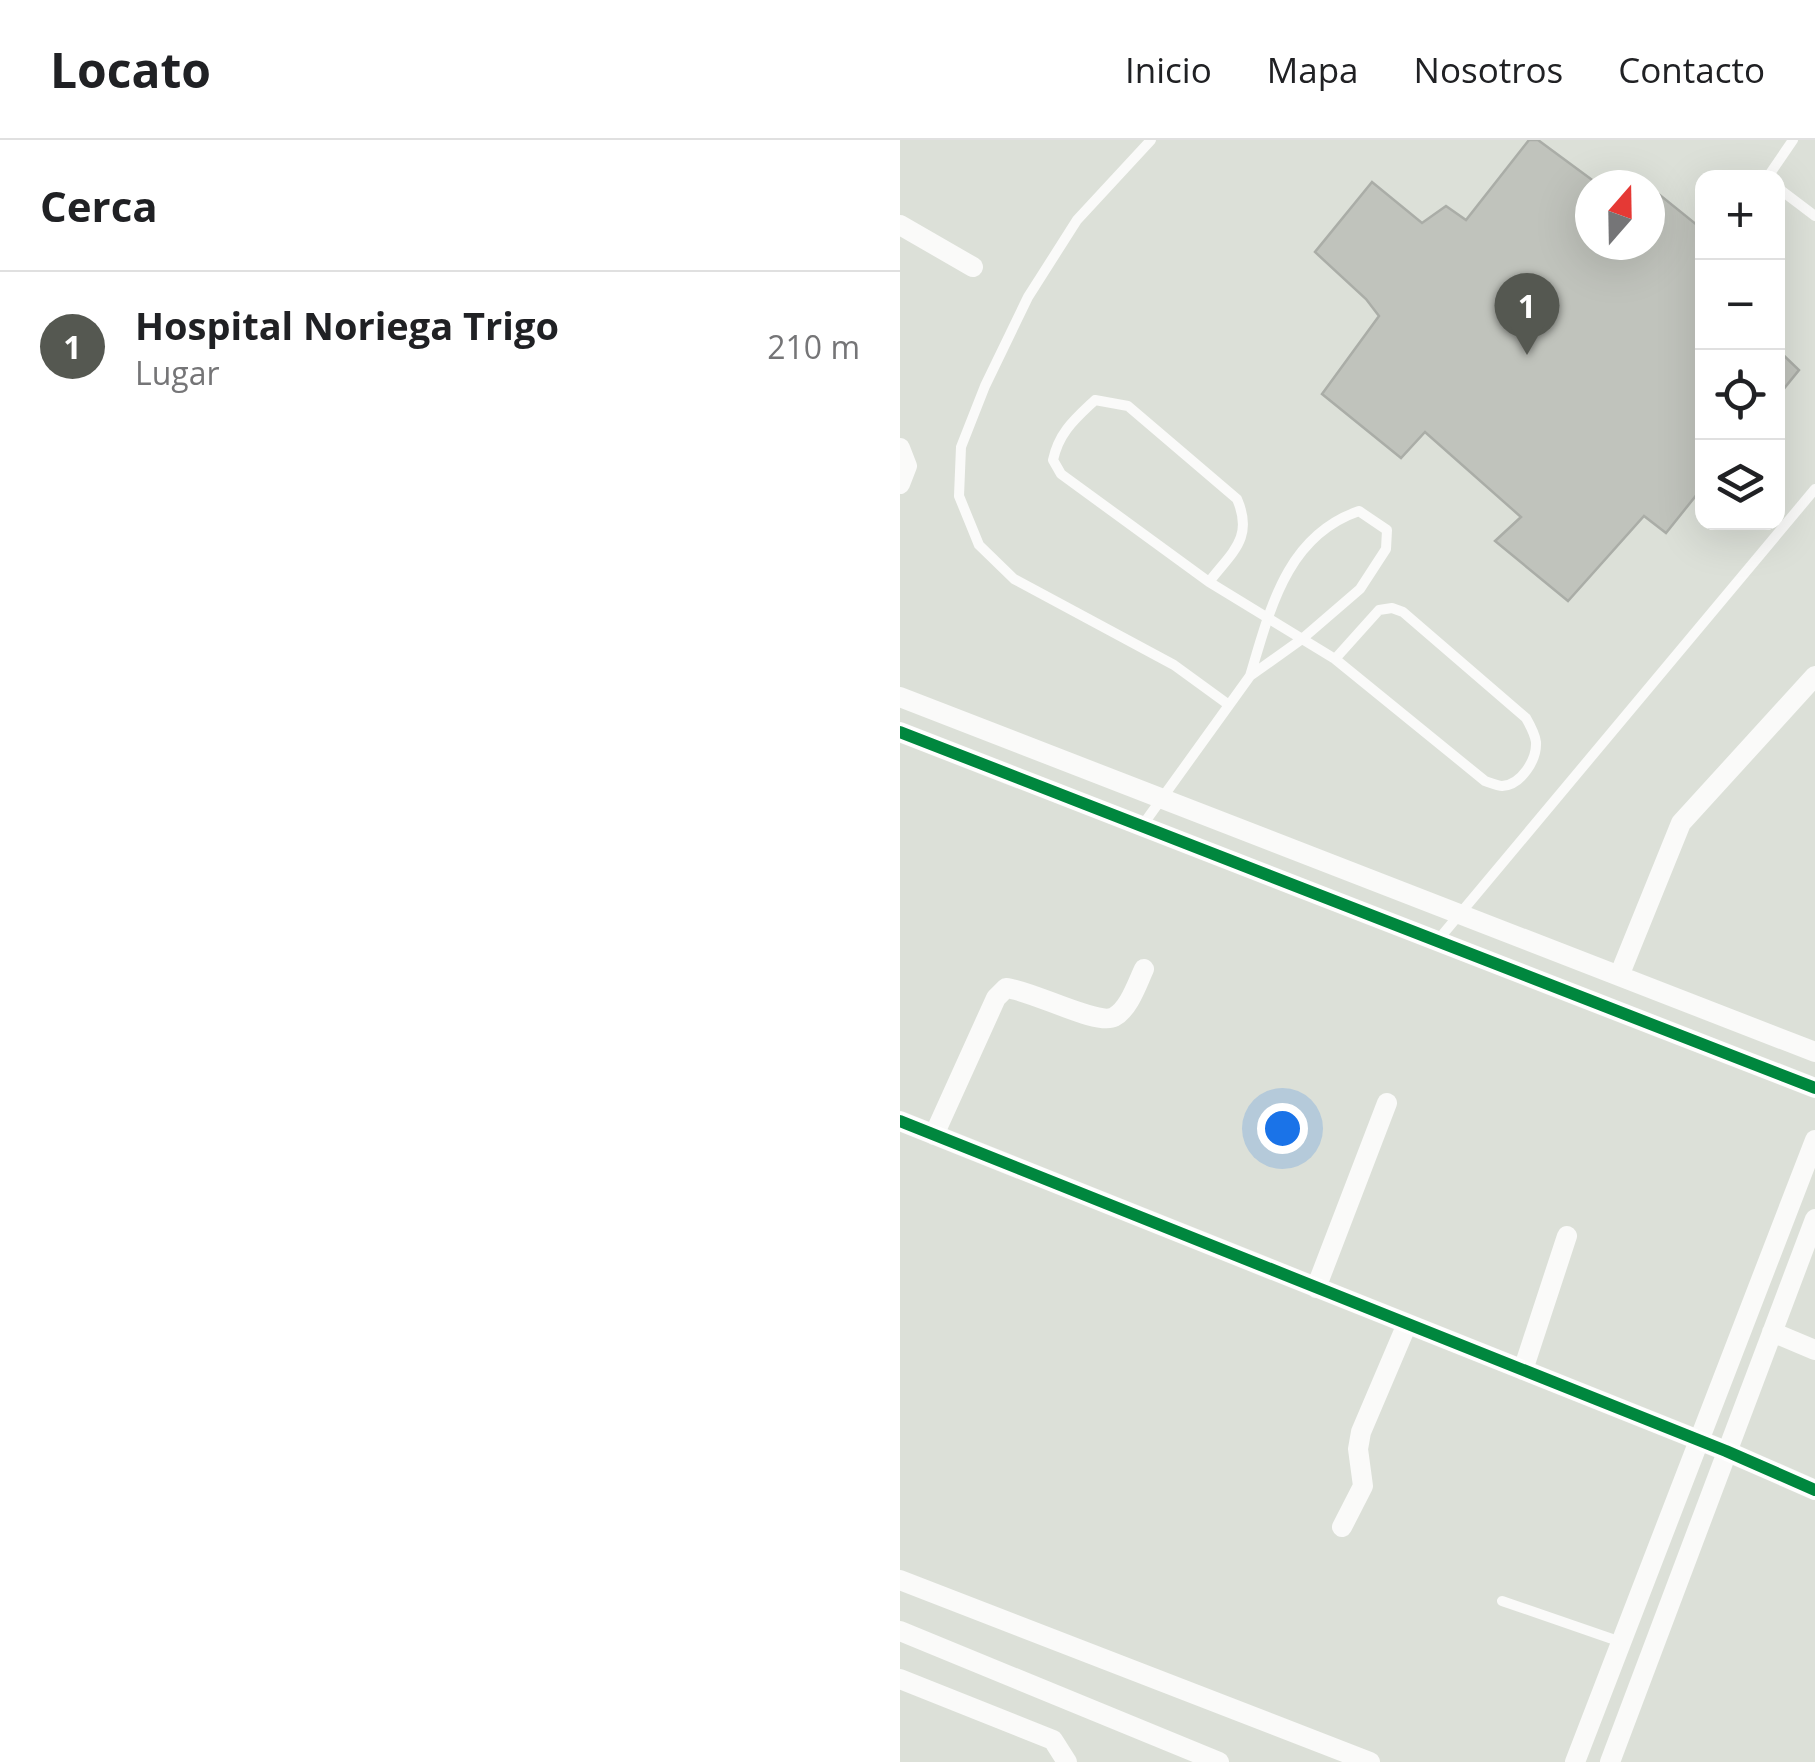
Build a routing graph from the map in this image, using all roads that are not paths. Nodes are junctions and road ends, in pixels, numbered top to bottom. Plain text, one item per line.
1 (1152, 140) edge
2 (1793, 140) edge
3 (1769, 170) edge
4 (1785, 193) edge
5 (1815, 216) edge
6 (900, 225) edge
7 (973, 267) dead end
8 (900, 448) edge
9 (900, 484) edge
10 (1815, 489) edge
11 (1209, 582) junction
12 (1267, 620) junction
13 (1302, 639) junction
14 (1334, 659) junction
15 (1250, 676) junction
16 (1815, 676) edge
17 (900, 697) edge
18 (1230, 704) junction
19 (900, 732) edge
20 (1161, 798) junction
21 (1142, 826) junction
22 (1458, 914) junction
23 (1437, 941) junction
24 (1144, 969) dead end
25 (1619, 976) junction
26 (1815, 1052) edge
27 (1815, 1088) edge
28 (1387, 1103) dead end
29 (900, 1121) edge
30 (934, 1135) junction
31 (1815, 1140) edge
32 (1815, 1219) edge
33 (1567, 1236) dead end
34 (1316, 1288) junction
35 (1407, 1324) junction
36 (1772, 1332) junction
37 (1815, 1350) edge
38 (1523, 1370) junction
39 (1699, 1440) junction
40 (1726, 1451) junction
41 (1815, 1490) edge
42 (1342, 1527) dead end
43 (900, 1580) edge
44 (1502, 1602) dead end
45 (900, 1631) edge
46 (1621, 1642) junction
47 (900, 1679) edge
48 (1067, 1762) edge
49 (1219, 1762) edge
50 (1370, 1762) edge
51 (1575, 1762) edge
52 (1610, 1762) edge

1 - 18 lane
2 - 3 lane
4 - 5 lane
6 - 7 street
8 - 9 street
10 - 22 lane
11 - 11 lane
11 - 12 lane
12 - 13 lane
12 - 13 lane
12 - 15 lane
13 - 14 lane
13 - 15 lane
14 - 14 lane
15 - 18 lane
16 - 25 street
17 - 20 street
18 - 20 lane
19 - 21 street
20 - 21 lane
20 - 22 street
21 - 23 street
22 - 23 lane
22 - 25 street
23 - 27 street
24 - 30 street
25 - 26 street
28 - 34 street
29 - 30 street
30 - 34 street
31 - 39 street
32 - 36 street
33 - 38 street
34 - 35 street
35 - 38 street
35 - 42 street
36 - 37 street
36 - 40 street
38 - 39 street
39 - 40 street
39 - 46 street
40 - 41 street
40 - 52 street
43 - 50 street
44 - 46 lane
45 - 49 street
46 - 51 street
47 - 48 street

